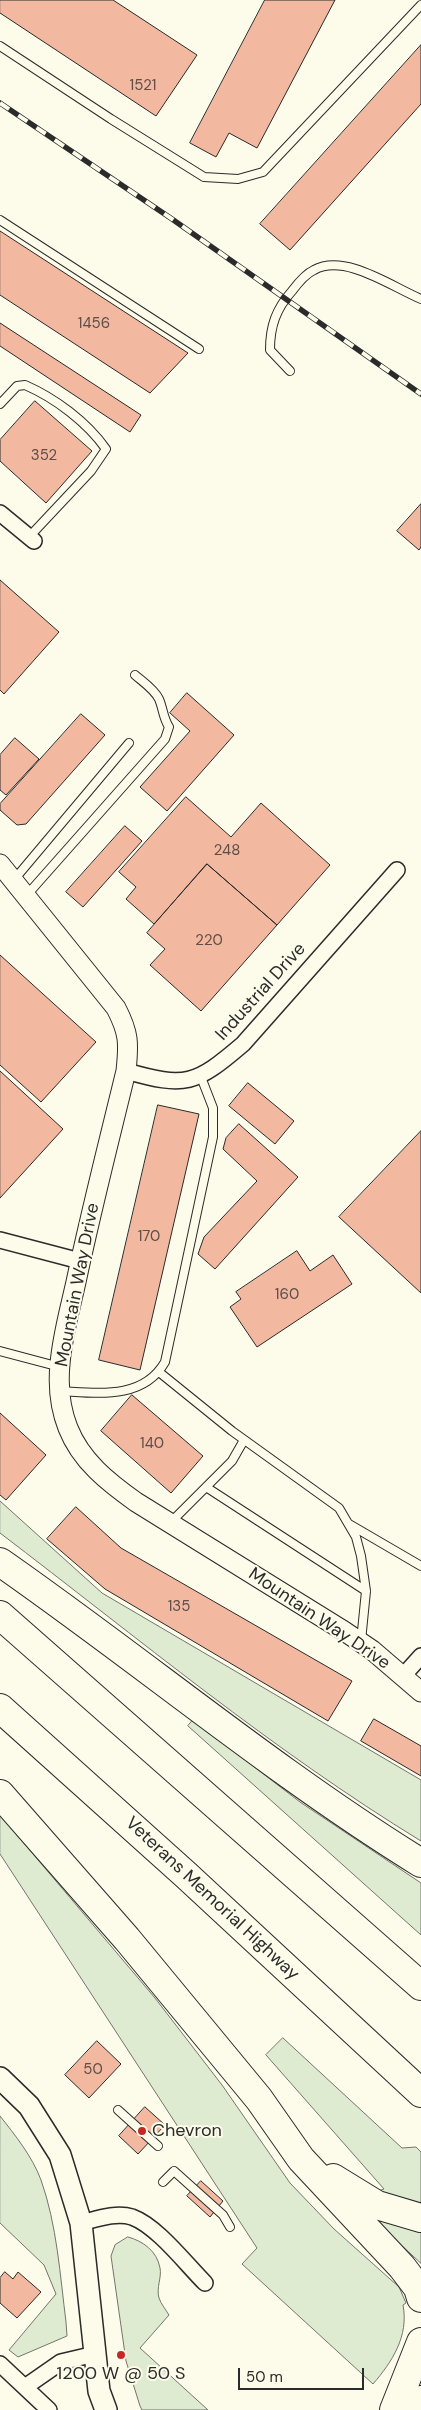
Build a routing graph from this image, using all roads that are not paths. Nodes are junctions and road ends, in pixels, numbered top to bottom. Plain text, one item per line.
1 (421, 5) edge
2 (0, 46) edge
3 (0, 220) edge
4 (421, 300) edge
5 (199, 349) dead end
6 (290, 371) dead end
7 (0, 404) edge
8 (0, 513) edge
9 (32, 539) joint
10 (135, 675) dead end
11 (129, 743) dead end
12 (0, 864) edge
13 (397, 870) dead end
14 (13, 881) junction
15 (26, 896) junction
16 (126, 1071) junction
17 (200, 1077) junction
18 (0, 1240) edge
19 (80, 1261) junction
20 (0, 1351) edge
21 (60, 1367) junction
22 (159, 1372) junction
23 (60, 1391) junction
24 (244, 1440) junction
25 (206, 1488) junction
26 (170, 1523) junction
27 (348, 1524) junction
28 (0, 1562) edge
29 (421, 1566) edge
30 (366, 1591) junction
31 (0, 1614) edge
32 (360, 1642) junction
33 (421, 1656) edge
34 (403, 1676) junction
35 (421, 1692) edge
36 (0, 1708) edge
37 (0, 1794) edge
38 (421, 1863) edge
39 (421, 1986) edge
40 (0, 2078) edge
41 (421, 2093) edge
42 (118, 2110) dead end
43 (158, 2146) dead end
44 (301, 2159) junction
45 (163, 2182) dead end
46 (421, 2218) edge
47 (81, 2223) junction
48 (230, 2227) dead end
49 (205, 2283) dead end
50 (421, 2298) edge
51 (421, 2342) edge
52 (95, 2354) junction
53 (0, 2364) edge
54 (25, 2387) junction
55 (421, 2398) edge
56 (49, 2410) edge
57 (106, 2410) edge
58 (394, 2410) edge
59 (411, 2410) edge

1 - 2 lane
3 - 5 lane
4 - 6 lane
7 - 9 lane
8 - 9 street
10 - 15 lane
11 - 14 lane
12 - 14 street, Mountain Way Drive
13 - 17 street, Industrial Drive
14 - 15 street, Mountain Way Drive
15 - 16 street, Mountain Way Drive
16 - 17 street, Industrial Drive
16 - 19 street, Mountain Way Drive
17 - 22 lane
18 - 19 street
19 - 21 street, Mountain Way Drive
20 - 21 lane
21 - 23 street, Mountain Way Drive
22 - 23 lane
22 - 24 lane
23 - 26 street, Mountain Way Drive
24 - 25 lane
24 - 27 lane
25 - 26 lane
25 - 30 lane
26 - 32 street, Mountain Way Drive
27 - 29 lane
27 - 30 lane
28 - 38 highway
30 - 32 lane
31 - 39 highway
32 - 34 street, Mountain Way Drive
33 - 34 street
34 - 35 street, Mountain Way Drive
36 - 41 highway, Veterans Memorial Highway
37 - 44 highway
40 - 47 main road
42 - 43 lane
44 - 46 highway
44 - 50 highway
45 - 48 lane
47 - 49 street
47 - 52 main road
51 - 58 highway
52 - 54 street
52 - 57 main road
53 - 54 street
54 - 56 street
55 - 59 main road

